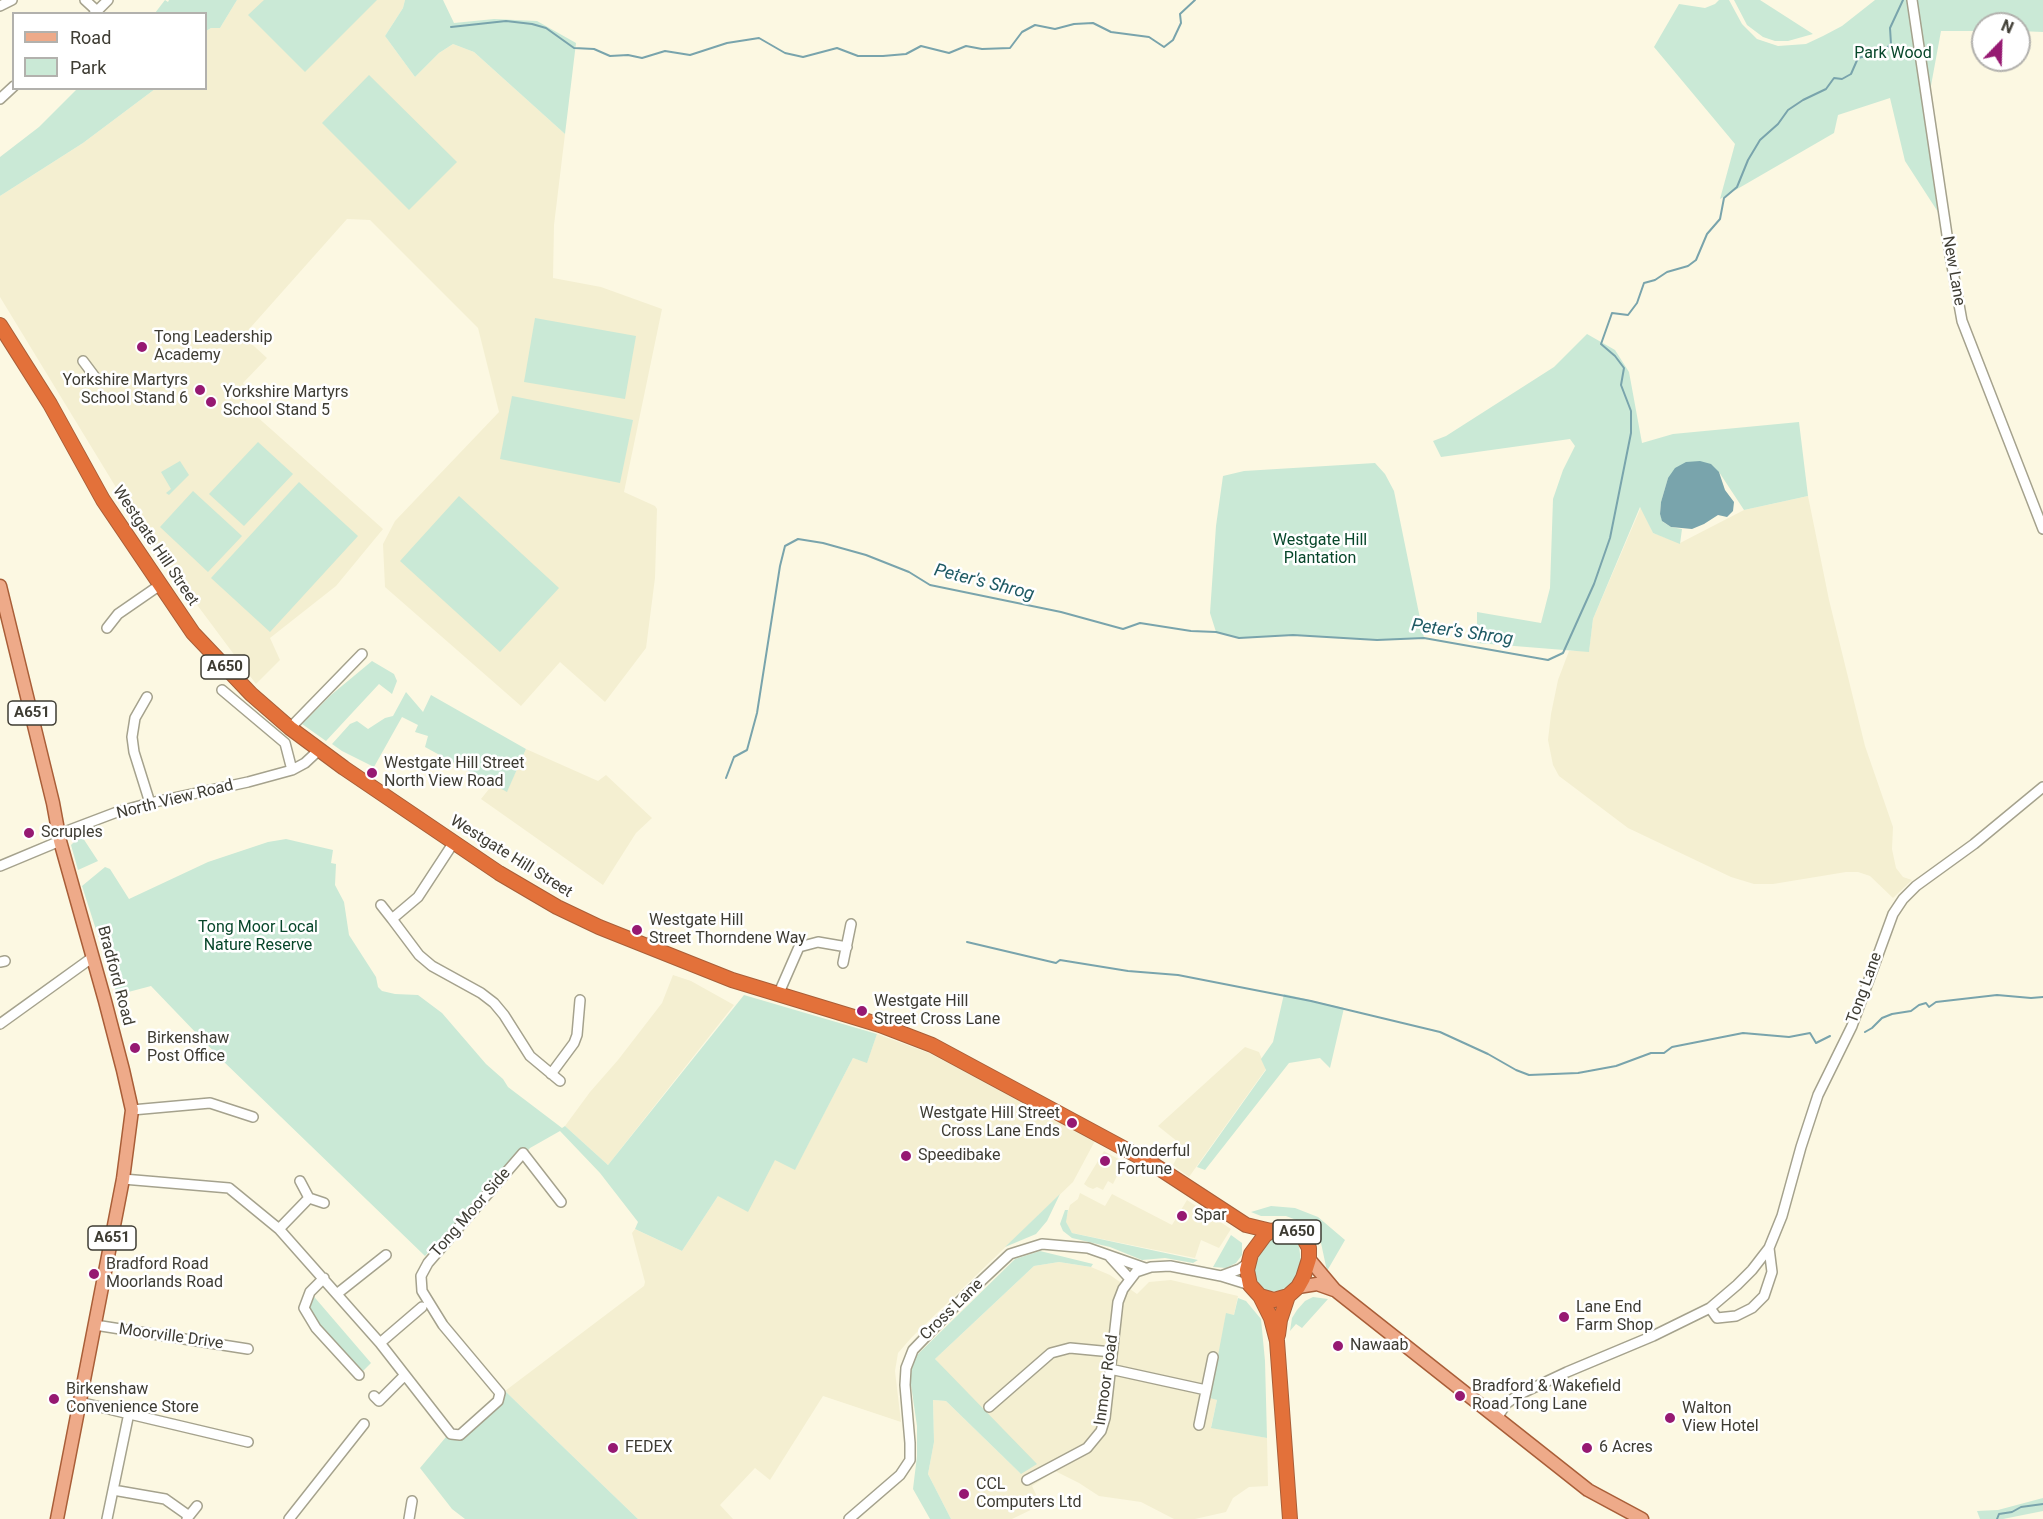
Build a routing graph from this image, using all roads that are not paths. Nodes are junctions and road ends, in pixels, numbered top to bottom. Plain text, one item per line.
1 (12, 0) edge
2 (85, 0) edge
3 (108, 0) edge
4 (1912, 1) edge
5 (0, 6) edge
6 (95, 12) edge
7 (12, 88) edge
8 (0, 99) edge
9 (0, 326) edge
10 (83, 361) dead end
11 (94, 377) dead end
12 (2043, 529) edge
13 (160, 585) junction
14 (0, 586) edge
15 (107, 628) dead end
16 (362, 654) dead end
17 (222, 690) dead end
18 (147, 697) dead end
19 (290, 728) junction
20 (320, 749) junction
21 (292, 770) junction
22 (2043, 787) edge
23 (150, 803) junction
24 (59, 837) junction
25 (454, 842) junction
26 (0, 866) edge
27 (381, 905) dead end
28 (392, 920) junction
29 (851, 924) dead end
30 (847, 947) junction
31 (93, 957) junction
32 (843, 963) dead end
33 (778, 994) junction
34 (580, 1000) dead end
35 (0, 1024) edge
36 (552, 1074) junction
37 (560, 1081) dead end
38 (132, 1110) junction
39 (253, 1117) dead end
40 (123, 1179) junction
41 (300, 1181) dead end
42 (309, 1198) junction
43 (561, 1202) dead end
44 (324, 1203) dead end
45 (1246, 1225) junction
46 (279, 1229) junction
47 (1271, 1231) junction
48 (1768, 1248) junction
49 (386, 1255) dead end
50 (1108, 1255) junction
51 (1249, 1259) junction
52 (1309, 1259) junction
53 (1145, 1268) junction
54 (1221, 1276) junction
55 (324, 1278) junction
56 (1130, 1279) junction
57 (1250, 1285) junction
58 (1335, 1290) junction
59 (1293, 1292) junction
60 (338, 1293) junction
61 (1260, 1296) junction
62 (422, 1306) dead end
63 (1710, 1308) junction
64 (95, 1325) junction
65 (1277, 1341) junction
66 (380, 1343) junction
67 (248, 1349) dead end
68 (1112, 1352) junction
69 (1213, 1357) dead end
70 (1110, 1369) junction
71 (359, 1375) dead end
72 (405, 1375) junction
73 (1206, 1389) junction
74 (374, 1396) dead end
75 (80, 1402) junction
76 (989, 1407) dead end
77 (129, 1413) junction
78 (1497, 1418) junction
79 (363, 1424) dead end
80 (1199, 1425) dead end
81 (241, 1444) dead end
82 (1027, 1480) dead end
83 (113, 1490) junction
84 (412, 1500) dead end
85 (197, 1506) dead end
86 (292, 1515) edge
87 (188, 1517) edge
88 (57, 1519) edge
89 (107, 1519) edge
90 (304, 1519) edge
91 (409, 1519) edge
92 (849, 1519) edge
93 (1290, 1519) edge
94 (1642, 1519) edge

1 - 5 street
2 - 6 street
3 - 6 street
4 - 12 street, New Lane
7 - 8 street
9 - 13 highway, Westgate Hill Street / A650
10 - 11 street
13 - 15 street
13 - 19 highway, Westgate Hill Street / A650
14 - 24 main road, Bradford Road / A651
16 - 19 street
17 - 21 street
18 - 23 street
19 - 20 highway, Westgate Hill Street / A650
20 - 21 street, North View Road
20 - 25 highway, Westgate Hill Street / A650
21 - 23 street, North View Road
22 - 48 street, Tong Lane
23 - 24 street, North View Road
24 - 26 street, North View Road
24 - 31 main road, Bradford Road / A651
25 - 28 street
25 - 33 highway, Westgate Hill Street / A650
27 - 28 street
28 - 36 street
29 - 30 street
30 - 32 street
30 - 33 street
31 - 35 street
31 - 38 main road, Bradford Road / A651
33 - 45 highway, Westgate Hill Street / A650
34 - 36 street
36 - 37 street
38 - 39 street
38 - 40 main road, Bradford Road / A651
40 - 46 street
40 - 64 main road, Bradford Road / A651
41 - 42 street
42 - 44 street
42 - 46 street
43 - 72 street, Tong Moor Side
45 - 47 highway, Westgate Hill Street / A650
45 - 51 highway, A650
46 - 55 street
47 - 51 highway, A650
47 - 52 highway, A650
48 - 63 street, Tong Lane
48 - 63 street, Tong Lane
49 - 60 street
50 - 53 street, Cross Lane
50 - 56 street
50 - 92 street, Cross Lane
51 - 54 street
51 - 57 highway, A650
52 - 58 main road
52 - 59 highway, A650
53 - 54 street, Cross Lane
53 - 56 street
54 - 57 street, Cross Lane
55 - 60 street
55 - 71 street
56 - 68 street, Inmoor Road
57 - 61 highway, A650
58 - 59 main road
58 - 78 main road
59 - 61 highway
59 - 65 highway, A650
60 - 66 street
61 - 65 highway, A650
62 - 66 street
63 - 78 street, Tong Lane
64 - 67 street, Moorville Drive
64 - 75 main road, Bradford Road / A651
65 - 93 highway, A650
66 - 72 street
68 - 70 street, Inmoor Road
68 - 76 street
69 - 73 street
70 - 73 street
70 - 82 street, Inmoor Road
72 - 74 street
73 - 80 street
75 - 77 street
75 - 88 main road, Bradford Road / A651
77 - 81 street
77 - 83 street
78 - 94 main road
79 - 86 street
83 - 87 street
83 - 89 street
84 - 91 street
85 - 87 street
86 - 90 street

